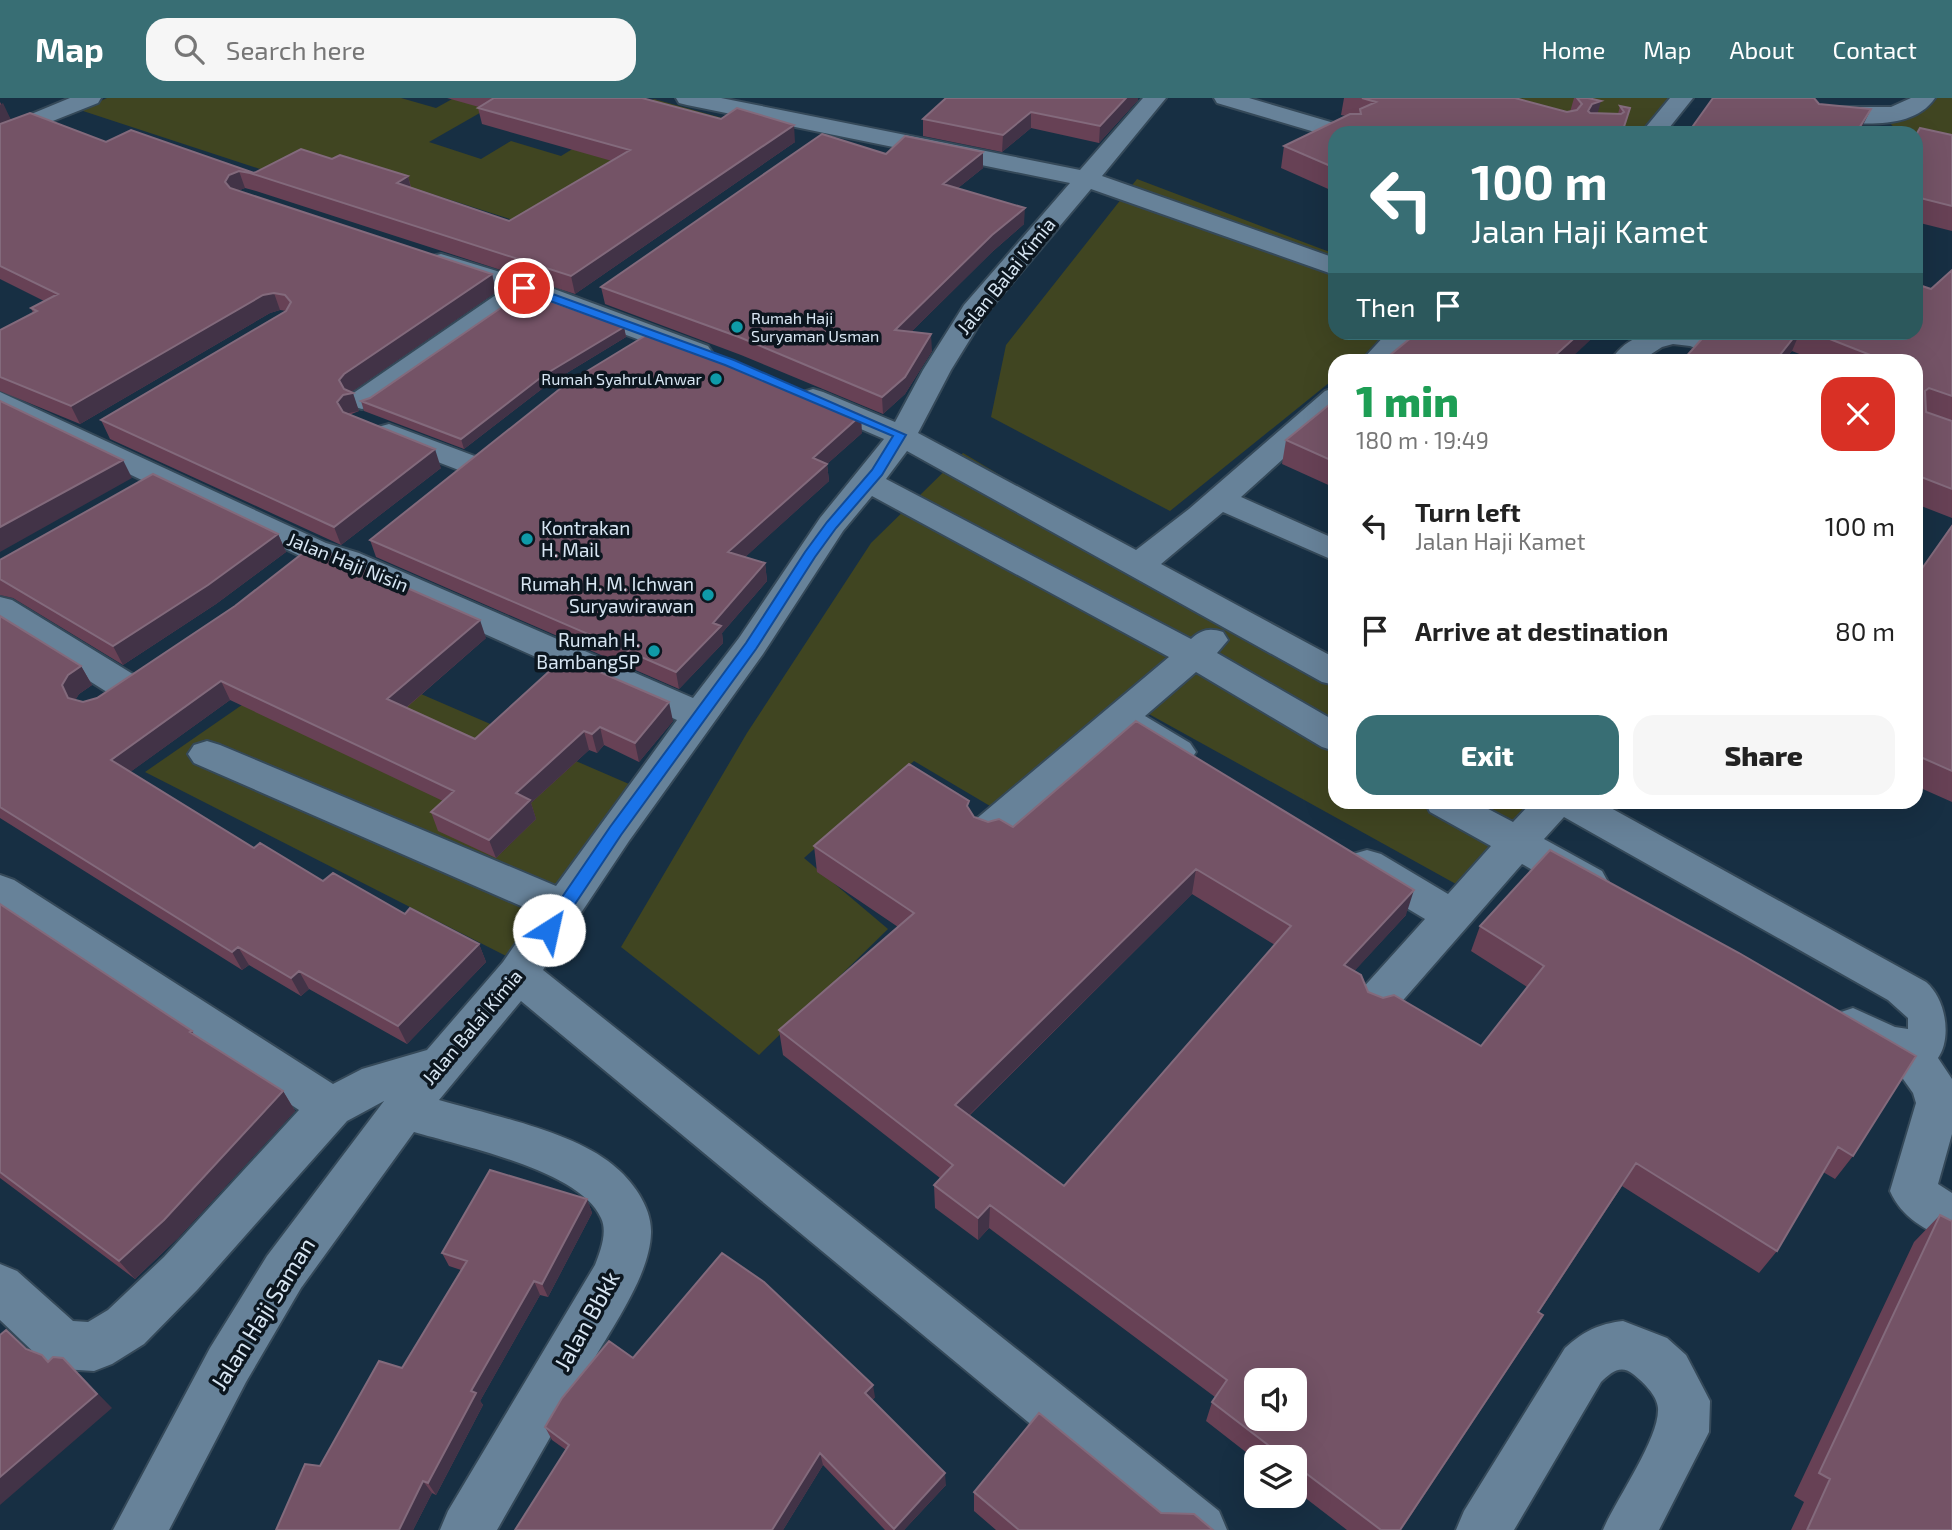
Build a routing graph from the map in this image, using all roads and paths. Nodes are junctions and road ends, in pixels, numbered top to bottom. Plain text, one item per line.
1 (90, 98) edge
2 (687, 98) edge
3 (1155, 98) edge
4 (1224, 98) edge
5 (1682, 98) edge
6 (1924, 98) edge
7 (816, 104) dead end
8 (1278, 104) edge
9 (0, 113) edge
10 (1821, 114) edge
11 (794, 121) junction
12 (24, 125) junction
13 (1874, 125) edge
14 (1328, 126) edge
15 (1659, 126) edge
16 (835, 128) junction
17 (0, 135) edge
18 (813, 144) edge
19 (1087, 179) junction
20 (420, 256) edge
21 (1328, 265) edge
22 (524, 288) junction
23 (653, 335) junction
24 (1396, 340) edge
25 (1655, 340) edge
26 (1694, 340) edge
27 (1382, 354) edge
28 (1634, 354) edge
29 (1735, 354) edge
30 (617, 357) edge
31 (717, 358) edge
32 (790, 388) edge
33 (0, 401) edge
34 (1328, 403) edge
35 (900, 435) junction
36 (468, 465) edge
37 (161, 478) junction
38 (869, 482) junction
39 (127, 497) edge
40 (1220, 499) junction
41 (1328, 548) edge
42 (314, 550) junction
43 (1139, 564) junction
44 (282, 574) edge
45 (0, 608) edge
46 (1239, 620) junction
47 (1192, 654) junction
48 (1328, 669) edge
49 (93, 705) edge
50 (699, 715) junction
51 (1119, 718) junction
52 (1328, 734) edge
53 (207, 754) dead end
54 (1202, 767) edge
55 (1456, 809) edge
56 (1548, 809) edge
57 (1582, 809) edge
58 (989, 830) edge
59 (1516, 843) junction
60 (1333, 845) edge
61 (0, 891) edge
62 (1626, 903) edge
63 (564, 907) junction
64 (1452, 916) junction
65 (518, 974) junction
66 (1376, 1002) edge
67 (1822, 1009) edge
68 (1905, 1047) junction
69 (441, 1065) junction
70 (331, 1107) junction
71 (404, 1109) junction
72 (1952, 1219) edge
73 (0, 1287) edge
74 (140, 1530) edge
75 (467, 1530) edge
76 (1200, 1530) edge
77 (1483, 1530) edge
78 (1630, 1530) edge

1 - 12 street
2 - 11 street
3 - 19 street, Jalan Balai Kimia
4 - 8 street
5 - 15 street
6 - 13 street
7 - 11 street
8 - 14 street
9 - 12 street
10 - 13 street
11 - 16 street
12 - 17 street
16 - 18 street
16 - 19 street
19 - 21 street
19 - 35 street, Jalan Balai Kimia
20 - 22 street
22 - 23 street
22 - 36 street
23 - 30 street
23 - 31 street
24 - 27 street
25 - 28 street
26 - 29 street
32 - 35 street
33 - 37 street, Jalan Haji Nisin
34 - 40 street
35 - 38 street, Jalan Balai Kimia
35 - 43 street
37 - 39 street
37 - 42 street, Jalan Haji Nisin
38 - 47 street
38 - 50 street, Jalan Balai Kimia
40 - 41 street
40 - 43 street
42 - 44 street
42 - 50 street, Jalan Haji Nisin
43 - 46 street
45 - 49 street
46 - 47 street
46 - 48 street
47 - 51 street
47 - 52 street
50 - 63 street, Jalan Balai Kimia
51 - 54 street
51 - 58 street
53 - 63 street
55 - 59 street
56 - 59 street
57 - 68 street
59 - 62 street
59 - 64 street
60 - 64 street
61 - 70 street
63 - 65 street, Jalan Balai Kimia
64 - 66 street
65 - 69 street, Jalan Balai Kimia
65 - 76 street
67 - 68 street
68 - 72 street
69 - 70 street
69 - 71 street, Jalan Balai Kimia
70 - 73 street
71 - 74 street, Jalan Haji Saman
71 - 75 street, Jalan Bbkk
77 - 78 street

